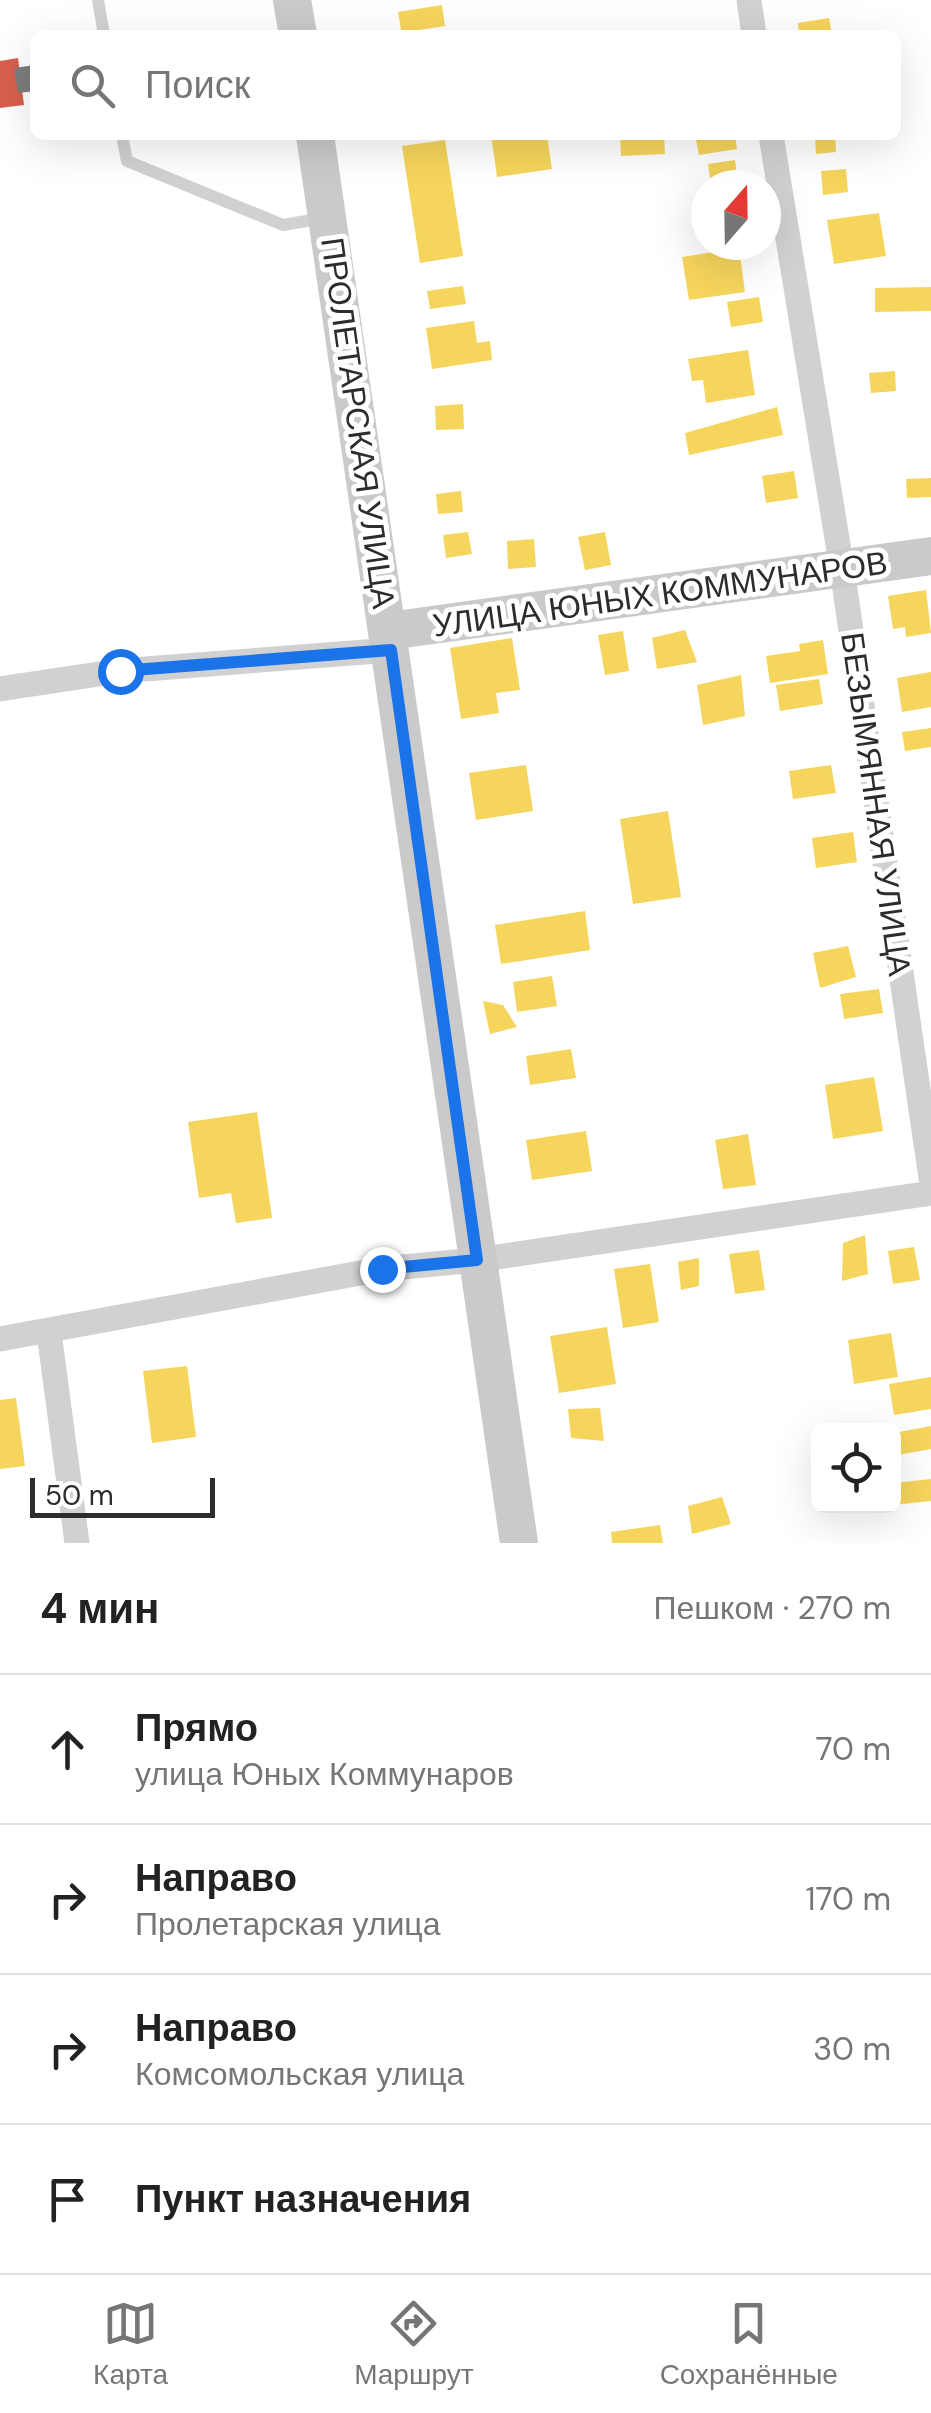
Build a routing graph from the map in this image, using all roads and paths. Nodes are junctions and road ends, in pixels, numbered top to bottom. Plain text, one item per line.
1 (98, 0) edge
2 (292, 0) edge
3 (748, 0) edge
4 (103, 30) edge
5 (297, 30) edge
6 (753, 30) edge
7 (123, 140) edge
8 (315, 140) edge
9 (772, 140) edge
10 (328, 217) junction
11 (931, 556) edge
12 (842, 569) junction
13 (390, 640) junction
14 (0, 688) edge
15 (931, 1178) edge
16 (931, 1192) edge
17 (477, 1260) junction
18 (49, 1333) junction
19 (0, 1339) edge
20 (77, 1543) edge
21 (518, 1543) edge

1 - 4 lane
2 - 5 street
3 - 6 street
7 - 10 lane
8 - 10 street, ПРОЛЕТАРСКАЯ УЛИЦА
9 - 12 street, БЕЗЫМЯННАЯ УЛИЦА
10 - 13 street, ПРОЛЕТАРСКАЯ УЛИЦА
11 - 12 street, УЛИЦА ЮНЫХ КОММУНАРОВ
12 - 13 street, УЛИЦА ЮНЫХ КОММУНАРОВ
12 - 15 street, БЕЗЫМЯННАЯ УЛИЦА
13 - 14 street, УЛИЦА ЮНЫХ КОММУНАРОВ
13 - 17 street, ПРОЛЕТАРСКАЯ УЛИЦА
16 - 17 street
17 - 18 street
17 - 21 street, ПРОЛЕТАРСКАЯ УЛИЦА
18 - 19 street
18 - 20 street

